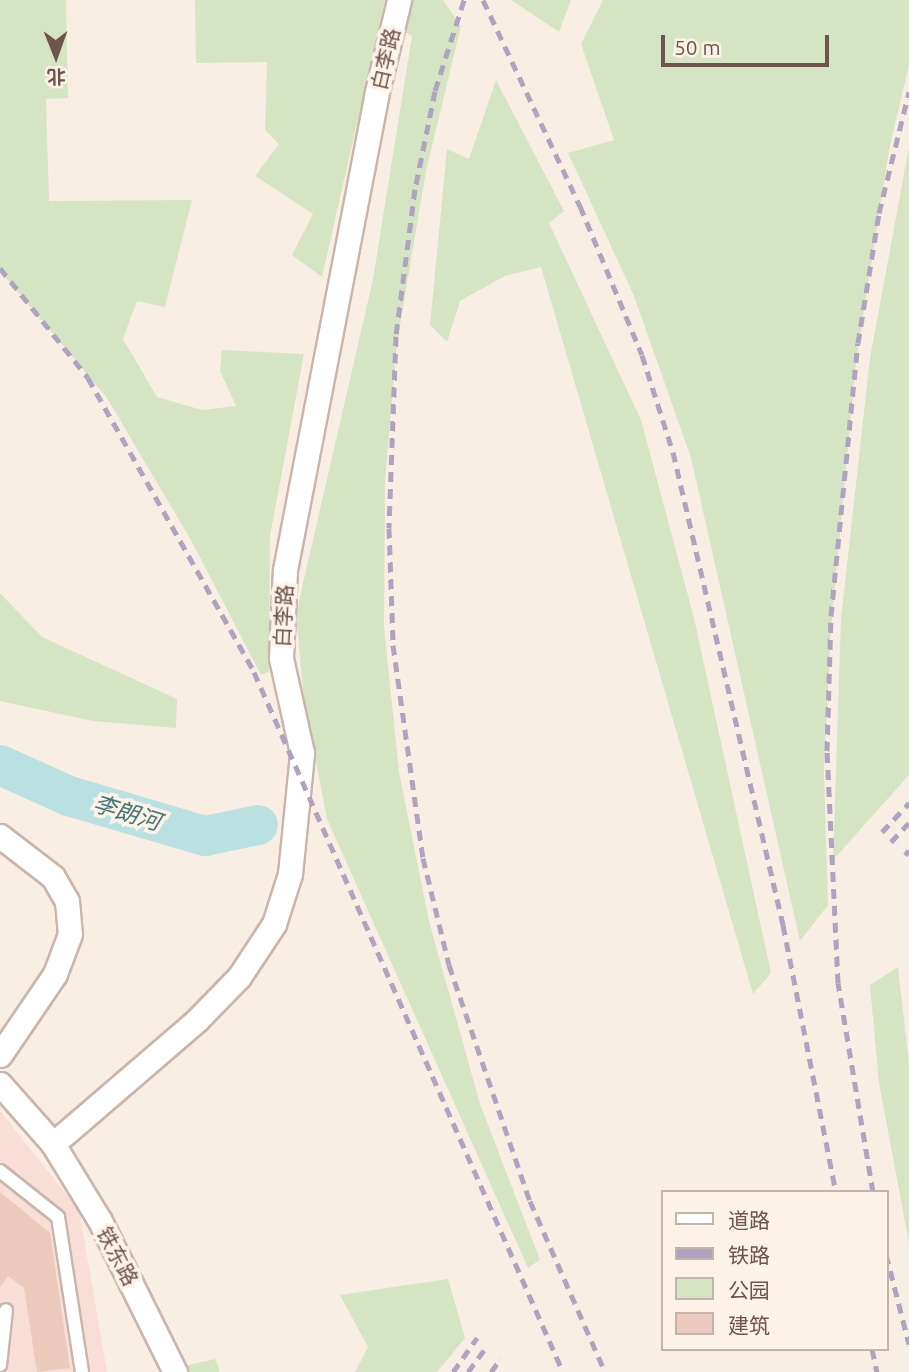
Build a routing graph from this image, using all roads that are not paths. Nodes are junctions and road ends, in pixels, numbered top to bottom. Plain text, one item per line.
1 (399, 0) edge
2 (0, 836) edge
3 (0, 1055) edge
4 (0, 1084) edge
5 (53, 1144) junction
6 (0, 1171) edge
7 (6, 1310) dead end
8 (0, 1365) edge
9 (82, 1372) edge
10 (175, 1372) edge

1 - 5 street, 白李路
2 - 3 street
4 - 5 street, 铁东路
5 - 10 street, 铁东路
6 - 9 lane
7 - 8 lane

